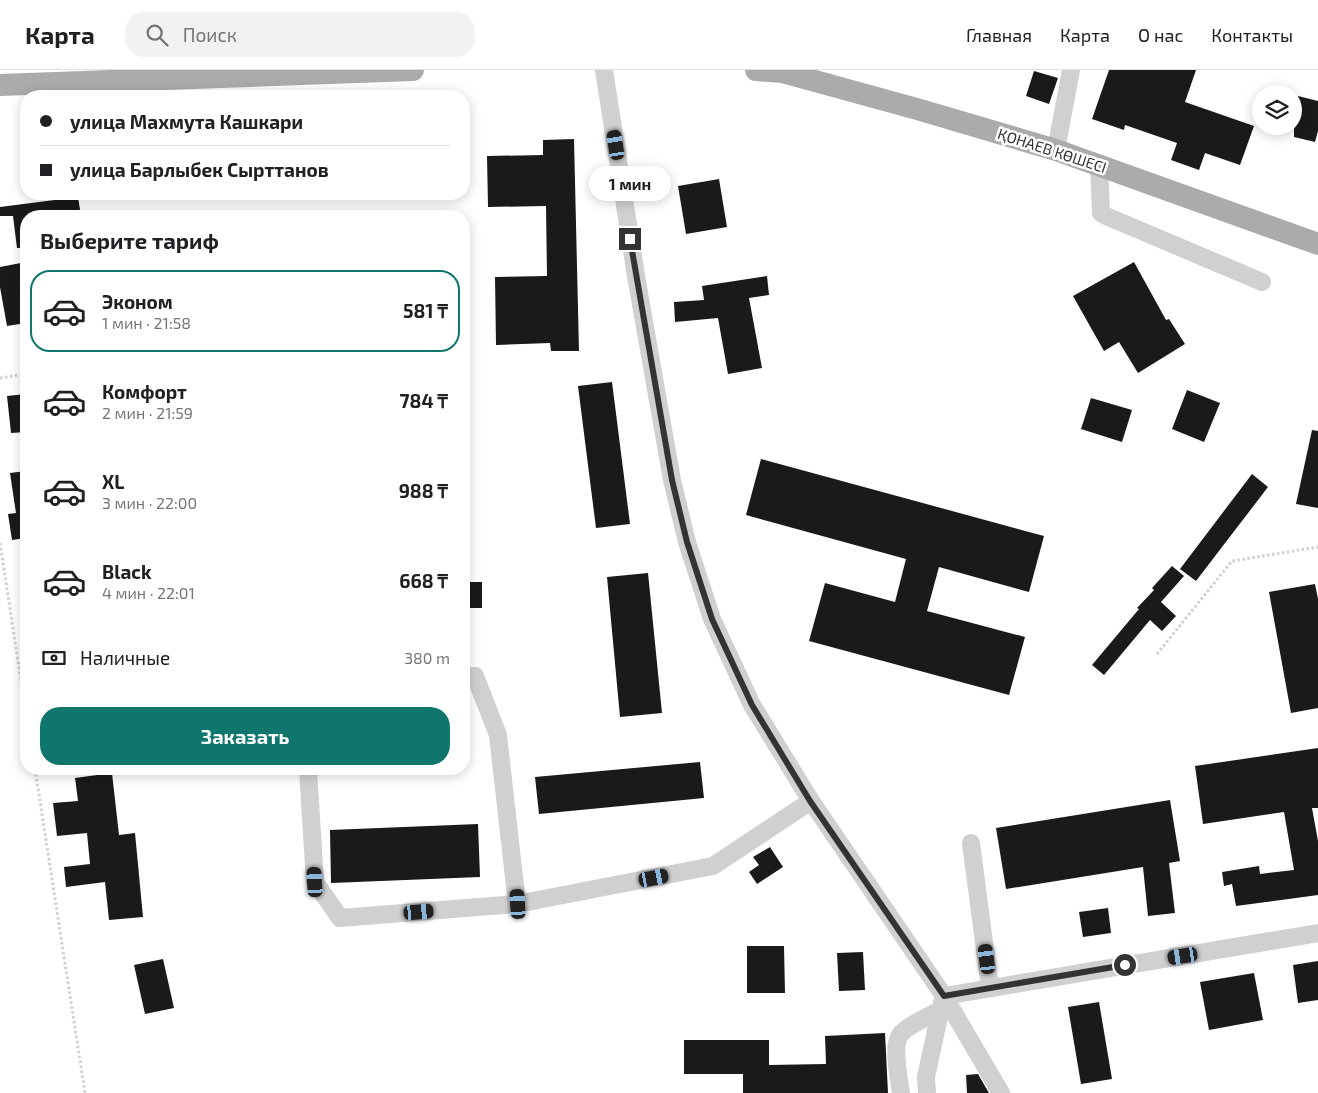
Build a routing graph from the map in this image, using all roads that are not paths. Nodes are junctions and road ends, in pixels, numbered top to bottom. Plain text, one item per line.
1 (413, 70) edge
2 (604, 70) edge
3 (756, 70) edge
4 (1071, 70) edge
5 (781, 71) edge
6 (0, 85) edge
7 (1056, 150) junction
8 (1099, 165) junction
9 (1318, 244) edge
10 (1262, 282) dead end
11 (470, 676) edge
12 (308, 775) edge
13 (810, 801) junction
14 (971, 843) dead end
15 (518, 904) junction
16 (1318, 933) edge
17 (990, 988) junction
18 (942, 1003) junction
19 (901, 1093) edge
20 (927, 1093) edge
21 (1001, 1093) edge

1 - 6 main road
2 - 13 street
3 - 5 main road, ҚОНАЕВ КӨШЕСІ
4 - 7 street
5 - 7 main road, ҚОНАЕВ КӨШЕСІ
7 - 8 main road, ҚОНАЕВ КӨШЕСІ
8 - 9 main road, ҚОНАЕВ КӨШЕСІ
8 - 10 street
11 - 15 street
12 - 15 street
13 - 15 street
13 - 18 street
14 - 17 street
16 - 17 street
17 - 18 street
18 - 19 street
18 - 20 street
18 - 21 street

